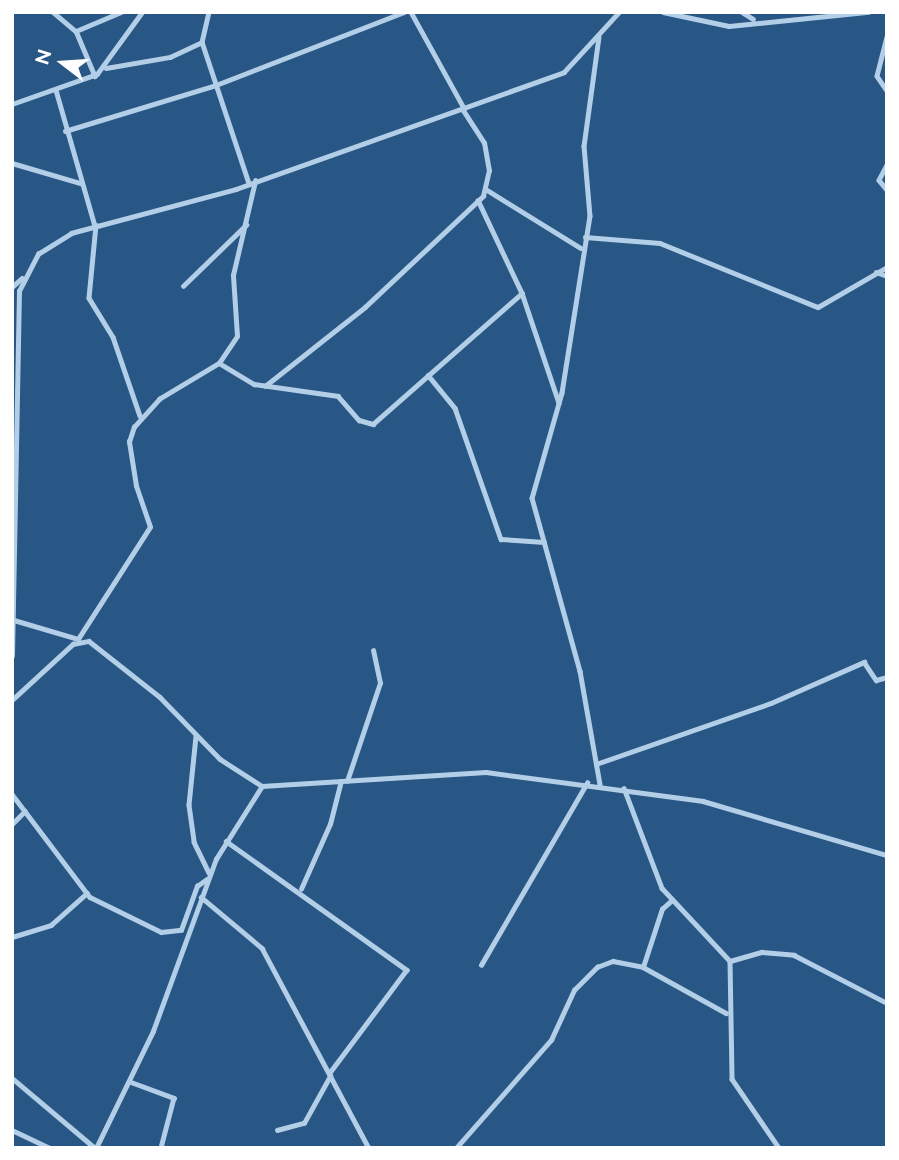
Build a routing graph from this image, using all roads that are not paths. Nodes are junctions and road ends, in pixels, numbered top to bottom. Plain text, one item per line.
1 (53, 12) edge
2 (121, 12) edge
3 (142, 12) edge
4 (209, 12) edge
5 (404, 12) edge
6 (411, 12) edge
7 (620, 12) edge
8 (663, 12) edge
9 (742, 12) edge
10 (868, 12) edge
11 (753, 19) junction
12 (76, 31) junction
13 (599, 36) junction
14 (887, 37) edge
15 (202, 42) junction
16 (105, 68) junction
17 (95, 76) junction
18 (216, 85) junction
19 (55, 90) junction
20 (887, 91) edge
21 (12, 104) edge
22 (463, 108) junction
23 (65, 131) junction
24 (12, 163) edge
25 (887, 164) edge
26 (252, 182) junction
27 (80, 183) junction
28 (487, 190) junction
29 (887, 190) edge
30 (478, 201) junction
31 (96, 225) junction
32 (247, 225) junction
33 (585, 237) junction
34 (581, 247) junction
35 (887, 267) edge
36 (875, 272) junction
37 (25, 275) junction
38 (887, 276) edge
39 (183, 286) dead end
40 (12, 287) edge
41 (522, 293) junction
42 (219, 363) junction
43 (428, 375) junction
44 (265, 386) junction
45 (560, 404) junction
46 (141, 416) junction
47 (544, 542) junction
48 (14, 620) junction
49 (80, 640) junction
50 (373, 651) dead end
51 (12, 656) edge
52 (887, 677) edge
53 (12, 700) edge
54 (196, 735) junction
55 (596, 764) junction
56 (344, 781) junction
57 (587, 783) junction
58 (600, 785) junction
59 (262, 786) junction
60 (624, 788) junction
61 (12, 794) edge
62 (25, 811) junction
63 (12, 824) edge
64 (226, 841) junction
65 (887, 855) edge
66 (209, 876) junction
67 (301, 889) junction
68 (87, 893) junction
69 (201, 897) junction
70 (671, 901) junction
71 (12, 937) edge
72 (730, 961) junction
73 (481, 965) dead end
74 (643, 967) junction
75 (887, 1003) edge
76 (726, 1013) junction
77 (330, 1074) junction
78 (12, 1078) edge
79 (131, 1082) junction
80 (12, 1129) edge
81 (277, 1130) dead end
82 (50, 1148) edge
83 (95, 1148) edge
84 (161, 1148) edge
85 (369, 1148) edge
86 (456, 1148) edge
87 (779, 1148) edge

1 - 12 street
2 - 12 street
3 - 16 street
4 - 15 street
5 - 18 street
6 - 22 street
7 - 13 street
8 - 11 street
9 - 11 street
10 - 11 street
12 - 17 street
13 - 22 street
13 - 33 street
14 - 20 street
15 - 16 street
15 - 18 street
16 - 17 street
17 - 19 street
18 - 23 street
18 - 26 street
19 - 21 street
19 - 23 street
22 - 26 street
22 - 28 street
23 - 27 street
24 - 27 street
25 - 29 street
26 - 31 street
26 - 32 street
27 - 31 street
28 - 30 street
28 - 34 street
30 - 41 street
30 - 44 street
31 - 37 street
31 - 46 street
32 - 39 street
32 - 42 street
33 - 34 street
33 - 36 street
34 - 45 street
35 - 36 street
36 - 38 street
37 - 40 street
37 - 48 street
41 - 43 street
41 - 45 street
42 - 44 street
42 - 46 street
43 - 44 street
43 - 47 street
45 - 47 street
46 - 49 street
47 - 55 street
48 - 49 street
48 - 51 street
49 - 53 street
49 - 54 street
50 - 56 street
52 - 55 street
54 - 59 street
54 - 66 street
55 - 58 street
56 - 57 street
56 - 59 street
56 - 67 street
57 - 58 street
57 - 73 street
58 - 60 street
59 - 64 street
60 - 65 street
60 - 70 street
61 - 62 street
62 - 63 street
62 - 68 street
64 - 66 street
64 - 67 street
66 - 68 street
66 - 69 street
67 - 77 street
68 - 71 street
69 - 77 street
69 - 79 street
70 - 72 street
70 - 74 street
72 - 75 street
72 - 76 street
74 - 76 street
74 - 86 street
76 - 87 street
77 - 81 street
77 - 85 street
78 - 83 street
79 - 83 street
79 - 84 street
80 - 82 street

